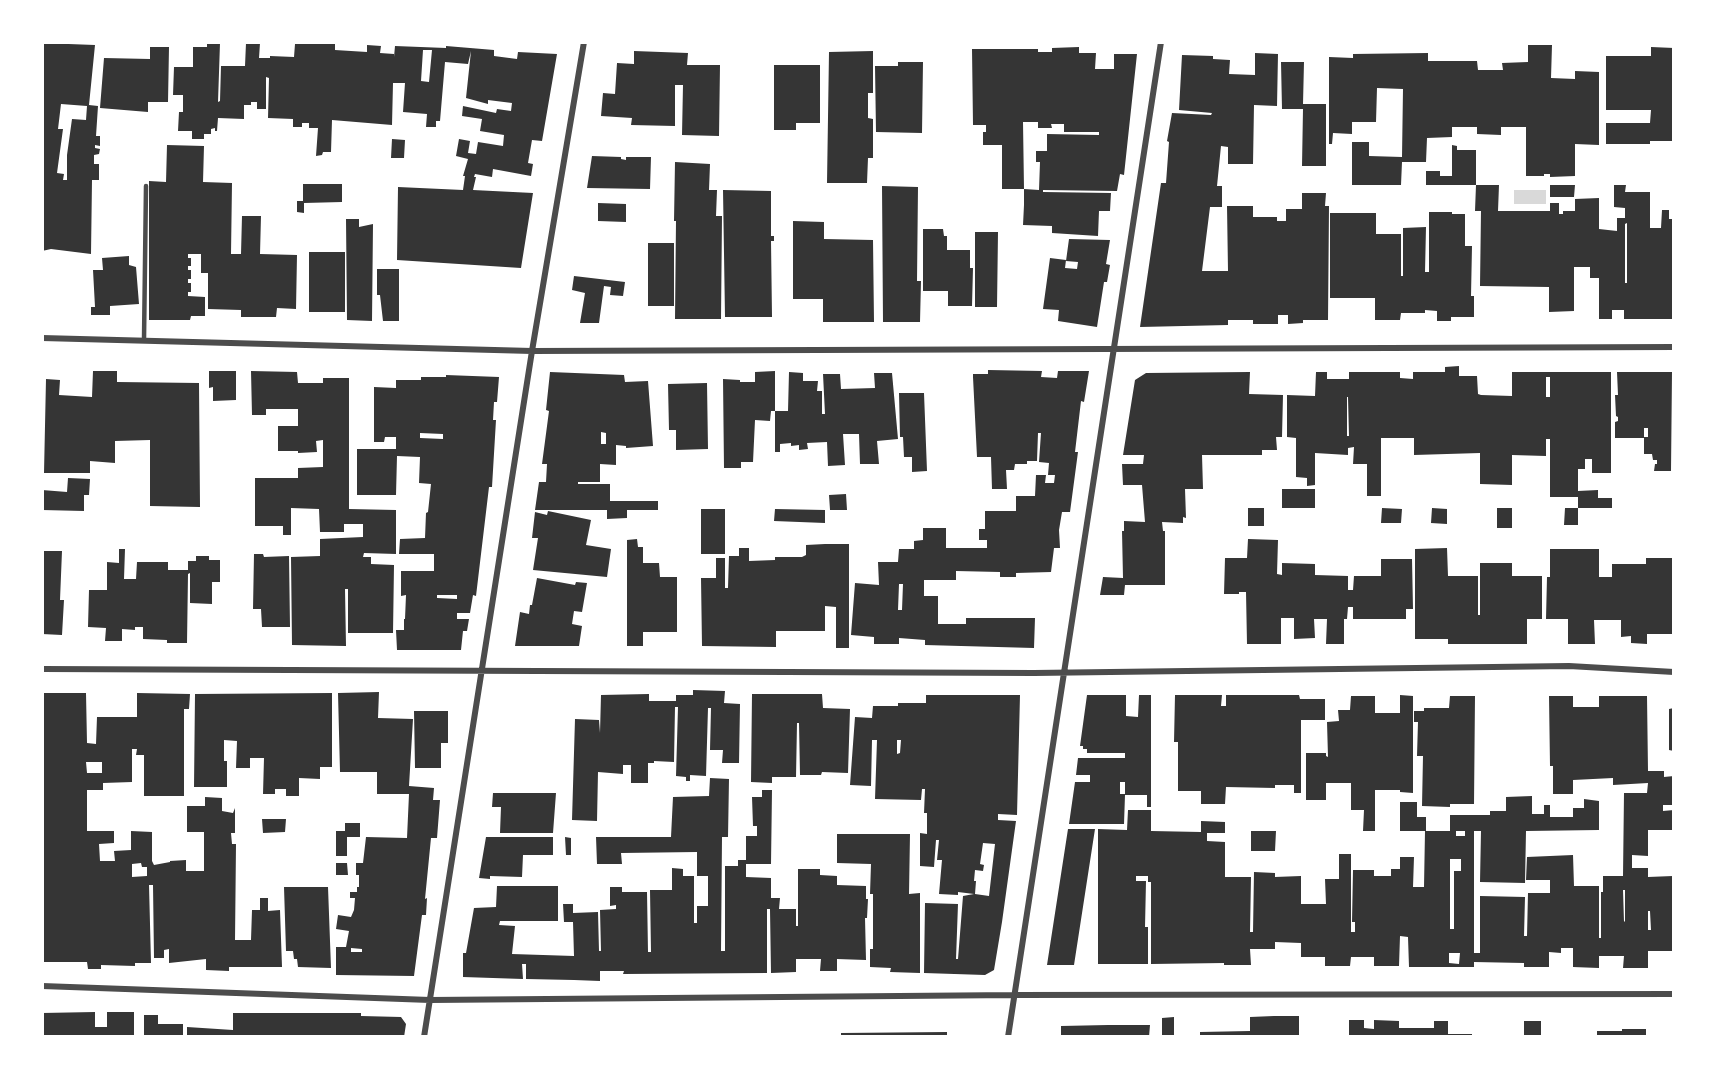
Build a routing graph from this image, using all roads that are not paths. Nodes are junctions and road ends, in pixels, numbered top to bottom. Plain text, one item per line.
1 (584, 42) edge
2 (1161, 42) edge
3 (146, 186) dead end
4 (42, 338) edge
5 (144, 340) junction
6 (1674, 347) edge
7 (1113, 350) junction
8 (532, 351) junction
9 (42, 669) edge
10 (481, 670) junction
11 (1065, 672) junction
12 (1674, 672) edge
13 (42, 986) edge
14 (1674, 994) edge
15 (1016, 995) junction
16 (430, 1000) junction
17 (424, 1037) edge
18 (1008, 1037) edge

1 - 8 street
2 - 7 street
3 - 5 lane
4 - 5 street
5 - 8 street
6 - 7 street
7 - 8 street
7 - 11 street
8 - 10 street
9 - 10 street
10 - 11 street
10 - 16 street
11 - 12 street
11 - 15 street
13 - 16 street
14 - 15 street
15 - 16 street
15 - 18 street
16 - 17 street

